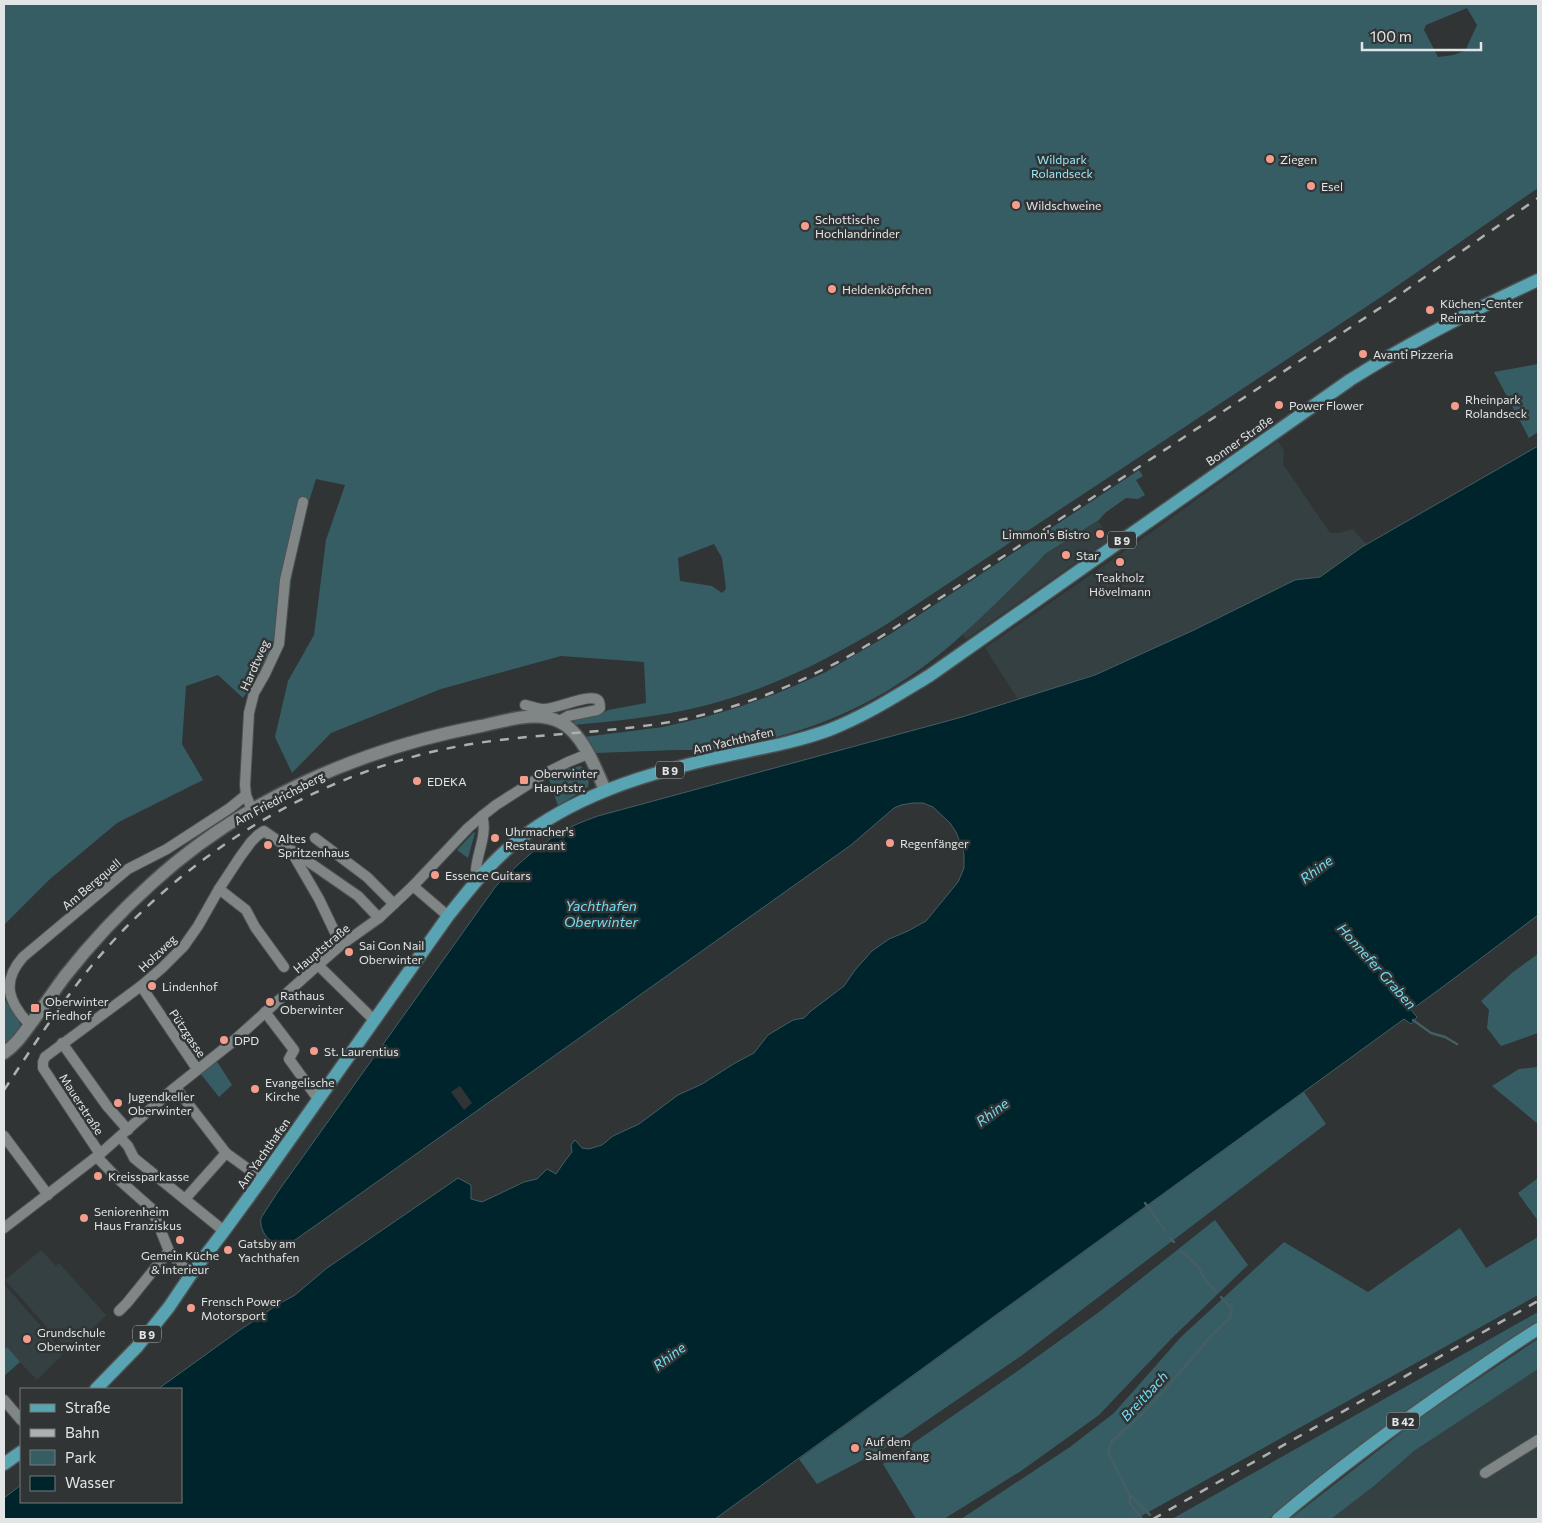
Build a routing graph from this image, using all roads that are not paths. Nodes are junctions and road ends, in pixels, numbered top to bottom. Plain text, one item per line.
1 (1538, 280) edge
2 (303, 502) dead end
3 (969, 647) joint
4 (525, 705) dead end
5 (559, 721) junction
6 (588, 754) junction
7 (605, 790) junction
8 (246, 796) junction
9 (252, 810) junction
10 (482, 816) junction
11 (316, 838) dead end
12 (290, 849) junction
13 (480, 877) junction
14 (414, 886) junction
15 (219, 889) junction
16 (394, 904) junction
17 (448, 916) junction
18 (379, 918) junction
19 (341, 945) junction
20 (318, 964) junction
21 (284, 967) dead end
22 (141, 986) junction
23 (268, 1009) junction
24 (374, 1020) junction
25 (30, 1025) junction
26 (62, 1043) junction
27 (4, 1053) edge
28 (44, 1068) joint
29 (197, 1069) junction
30 (176, 1088) junction
31 (318, 1099) junction
32 (124, 1133) junction
33 (4, 1136) edge
34 (226, 1154) junction
35 (99, 1155) junction
36 (262, 1179) junction
37 (48, 1195) junction
38 (185, 1199) junction
39 (4, 1228) edge
40 (224, 1231) junction
41 (169, 1251) junction
42 (192, 1273) junction
43 (119, 1311) dead end
44 (1538, 1329) edge
45 (97, 1388) edge
46 (4, 1400) edge
47 (20, 1419) edge
48 (1538, 1441) edge
49 (20, 1453) edge
50 (4, 1464) edge
51 (1485, 1473) dead end
52 (1278, 1519) edge

1 - 3 main road, Bonner Straße / B 9
2 - 8 street, Hardtweg
3 - 7 main road, Am Yachthafen / B 9
4 - 5 street
5 - 6 street
5 - 9 street, Am Friedrichsberg
6 - 7 street
6 - 10 street, Hauptstraße
7 - 13 main road, Am Yachthafen / B 9
8 - 9 street, Hardtweg
8 - 25 street, Am Bergquell
9 - 25 street, Am Friedrichsberg
10 - 13 street
10 - 14 street, Hauptstraße
11 - 16 street
12 - 15 street, Holzweg
12 - 18 street
12 - 19 street
13 - 17 main road, Am Yachthafen / B 9
14 - 16 street, Hauptstraße
14 - 17 street
15 - 21 street
15 - 22 street, Holzweg
16 - 18 street, Hauptstraße
17 - 24 main road, Am Yachthafen / B 9
18 - 19 street, Hauptstraße
19 - 20 street, Hauptstraße
20 - 23 street, Hauptstraße
20 - 24 street
22 - 26 street, Holzweg
22 - 29 street, Pützgasse
23 - 29 street, Hauptstraße
23 - 31 street
24 - 31 main road, Am Yachthafen / B 9
25 - 27 street, Am Friedrichsberg
26 - 28 street, Holzweg
26 - 32 street
28 - 35 street, Mauerstraße
29 - 30 street, Hauptstraße
30 - 32 street, Hauptstraße
30 - 34 street
31 - 36 main road, Am Yachthafen / B 9
32 - 35 street, Hauptstraße
32 - 38 street
33 - 37 street
34 - 36 street
34 - 38 street
35 - 37 street, Hauptstraße
35 - 41 street, Mauerstraße
36 - 40 main road, Am Yachthafen / B 9
37 - 39 street, Hauptstraße
38 - 40 street
40 - 42 main road, Am Yachthafen / B 9
41 - 42 street
41 - 43 street
42 - 45 main road, Am Yachthafen / B 9
44 - 52 main road, B 42
46 - 47 street
48 - 51 street
49 - 50 main road

